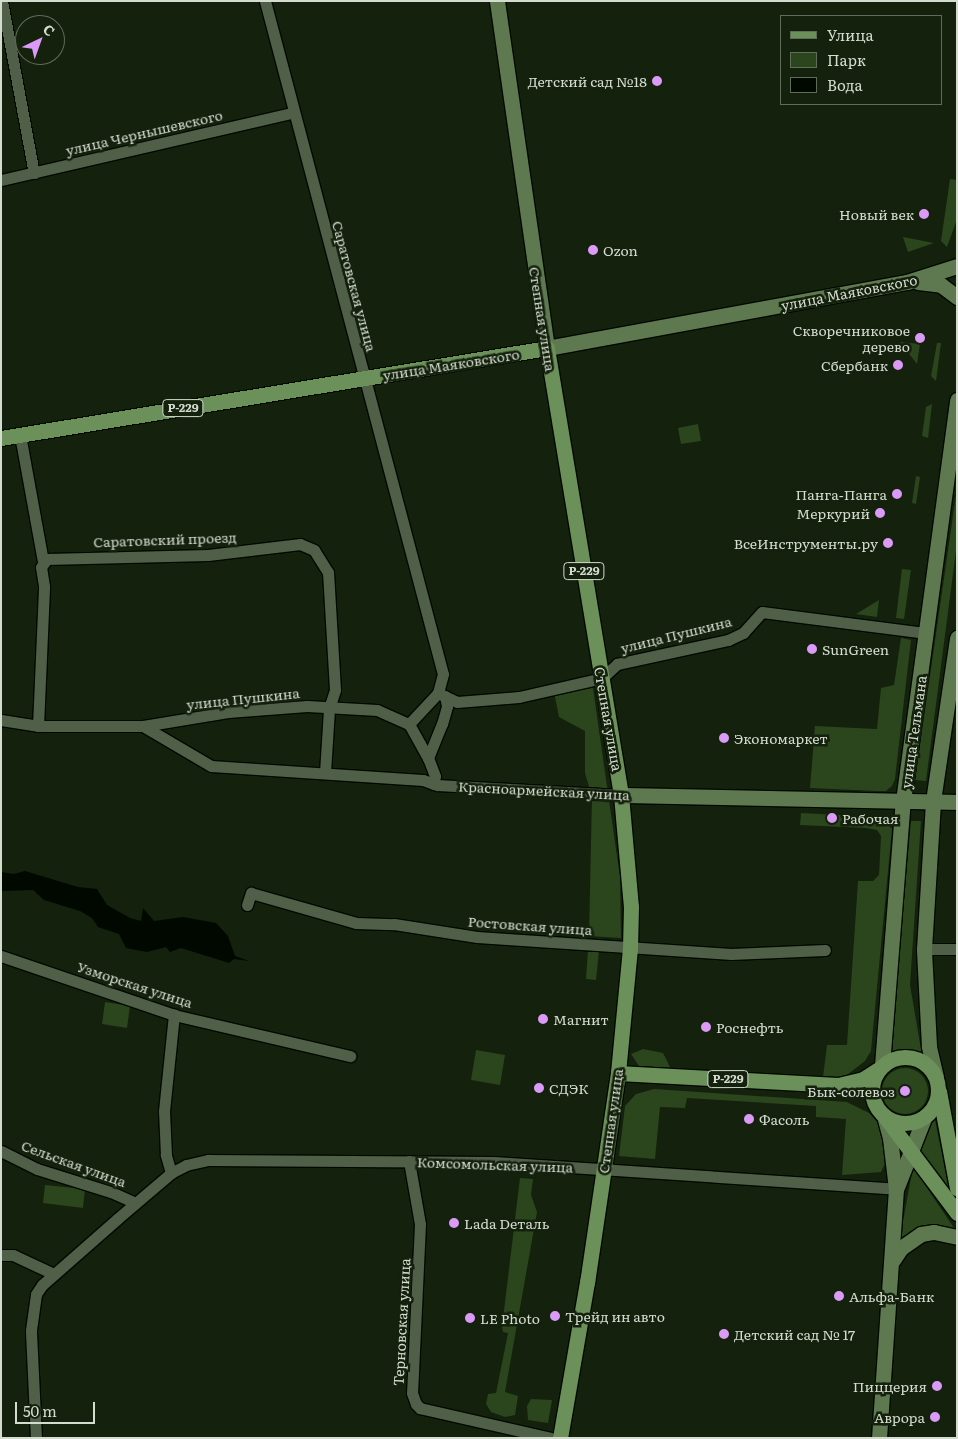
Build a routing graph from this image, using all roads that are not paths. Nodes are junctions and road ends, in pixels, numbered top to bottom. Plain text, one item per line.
1 (2, 1) edge
2 (265, 1) edge
3 (497, 1) edge
4 (292, 113) junction
5 (34, 174) junction
6 (1, 180) edge
7 (957, 266) edge
8 (907, 282) junction
9 (957, 298) edge
10 (547, 348) junction
11 (364, 378) junction
12 (957, 400) edge
13 (20, 435) junction
14 (1, 438) edge
15 (43, 562) junction
16 (927, 633) junction
17 (957, 638) edge
18 (602, 678) junction
19 (441, 694) junction
20 (329, 709) junction
21 (1, 720) edge
22 (409, 724) junction
23 (38, 726) junction
24 (144, 726) junction
25 (428, 758) junction
26 (325, 773) junction
27 (434, 784) junction
28 (622, 794) junction
29 (903, 801) junction
30 (933, 801) junction
31 (957, 802) edge
32 (247, 905) dead end
33 (630, 948) junction
34 (924, 949) junction
35 (957, 949) edge
36 (824, 950) dead end
37 (1, 956) edge
38 (174, 1015) junction
39 (350, 1056) dead end
40 (880, 1068) junction
41 (618, 1073) junction
42 (937, 1081) junction
43 (838, 1085) junction
44 (873, 1100) junction
45 (884, 1116) junction
46 (924, 1118) junction
47 (1, 1151) edge
48 (911, 1152) junction
49 (409, 1161) junction
50 (603, 1168) junction
51 (171, 1173) junction
52 (957, 1188) edge
53 (896, 1189) junction
54 (136, 1203) junction
55 (957, 1213) edge
56 (957, 1236) edge
57 (1, 1255) edge
58 (893, 1260) junction
59 (54, 1274) junction
60 (36, 1438) edge
61 (551, 1438) edge
62 (560, 1438) edge
63 (879, 1438) edge

1 - 5 street
2 - 4 street, Саратовская улица
3 - 10 main road, Степная улица
4 - 5 street, улица Чернышевского
4 - 11 street, Саратовская улица
5 - 6 street, улица Чернышевского
7 - 8 main road, улица Маяковского
8 - 9 main road
8 - 10 main road, улица Маяковского
10 - 11 main road, улица Маяковского / Р-229
10 - 18 main road, Степная улица / Р-229
11 - 13 main road, улица Маяковского / Р-229
11 - 19 street, Саратовская улица
12 - 16 main road, улица Тельмана
13 - 14 main road, улица Маяковского / Р-229
13 - 15 street
15 - 20 street, Саратовский проезд
15 - 23 street
16 - 18 street, улица Пушкина
16 - 29 main road, улица Тельмана
17 - 30 main road
18 - 19 street, улица Пушкина
18 - 28 main road, Степная улица / Р-229
19 - 22 street
19 - 25 street, Саратовская улица
20 - 22 street, улица Пушкина
20 - 24 street, улица Пушкина
20 - 26 street, Саратовский проезд
21 - 23 street, улица Пушкина
22 - 25 street
23 - 24 street, улица Пушкина
24 - 26 street, Красноармейская улица
25 - 27 street
26 - 27 street, Красноармейская улица
27 - 28 street, Красноармейская улица
28 - 29 main road, Красноармейская улица
28 - 33 main road, Степная улица / Р-229
29 - 30 main road, Красноармейская улица
29 - 40 main road, улица Тельмана
30 - 31 main road, Красноармейская улица
30 - 34 main road
32 - 33 street, Ростовская улица
33 - 36 street, Ростовская улица
33 - 41 main road, Степная улица / Р-229
34 - 35 street
34 - 42 main road
37 - 38 street, Узморская улица
38 - 39 street, Узморская улица
38 - 51 street
40 - 42 main road, Р-229
40 - 43 main road, Р-229
40 - 44 main road, улица Тельмана
41 - 43 main road, Р-229
41 - 50 main road, Степная улица
42 - 46 main road
42 - 52 main road
43 - 44 main road, Р-229
44 - 45 main road
45 - 46 main road
45 - 48 main road
45 - 53 main road
46 - 48 main road
47 - 54 street, Сельская улица
48 - 53 main road
48 - 55 main road
49 - 50 street, Комсомольская улица
49 - 51 street, Комсомольская улица
49 - 61 street, Терновская улица
50 - 53 street, Комсомольская улица
50 - 62 main road, Степная улица
51 - 54 street, Комсомольская улица
53 - 58 main road
54 - 59 street, Комсомольская улица
56 - 58 main road
57 - 59 street
58 - 63 main road
59 - 60 street, Комсомольская улица

